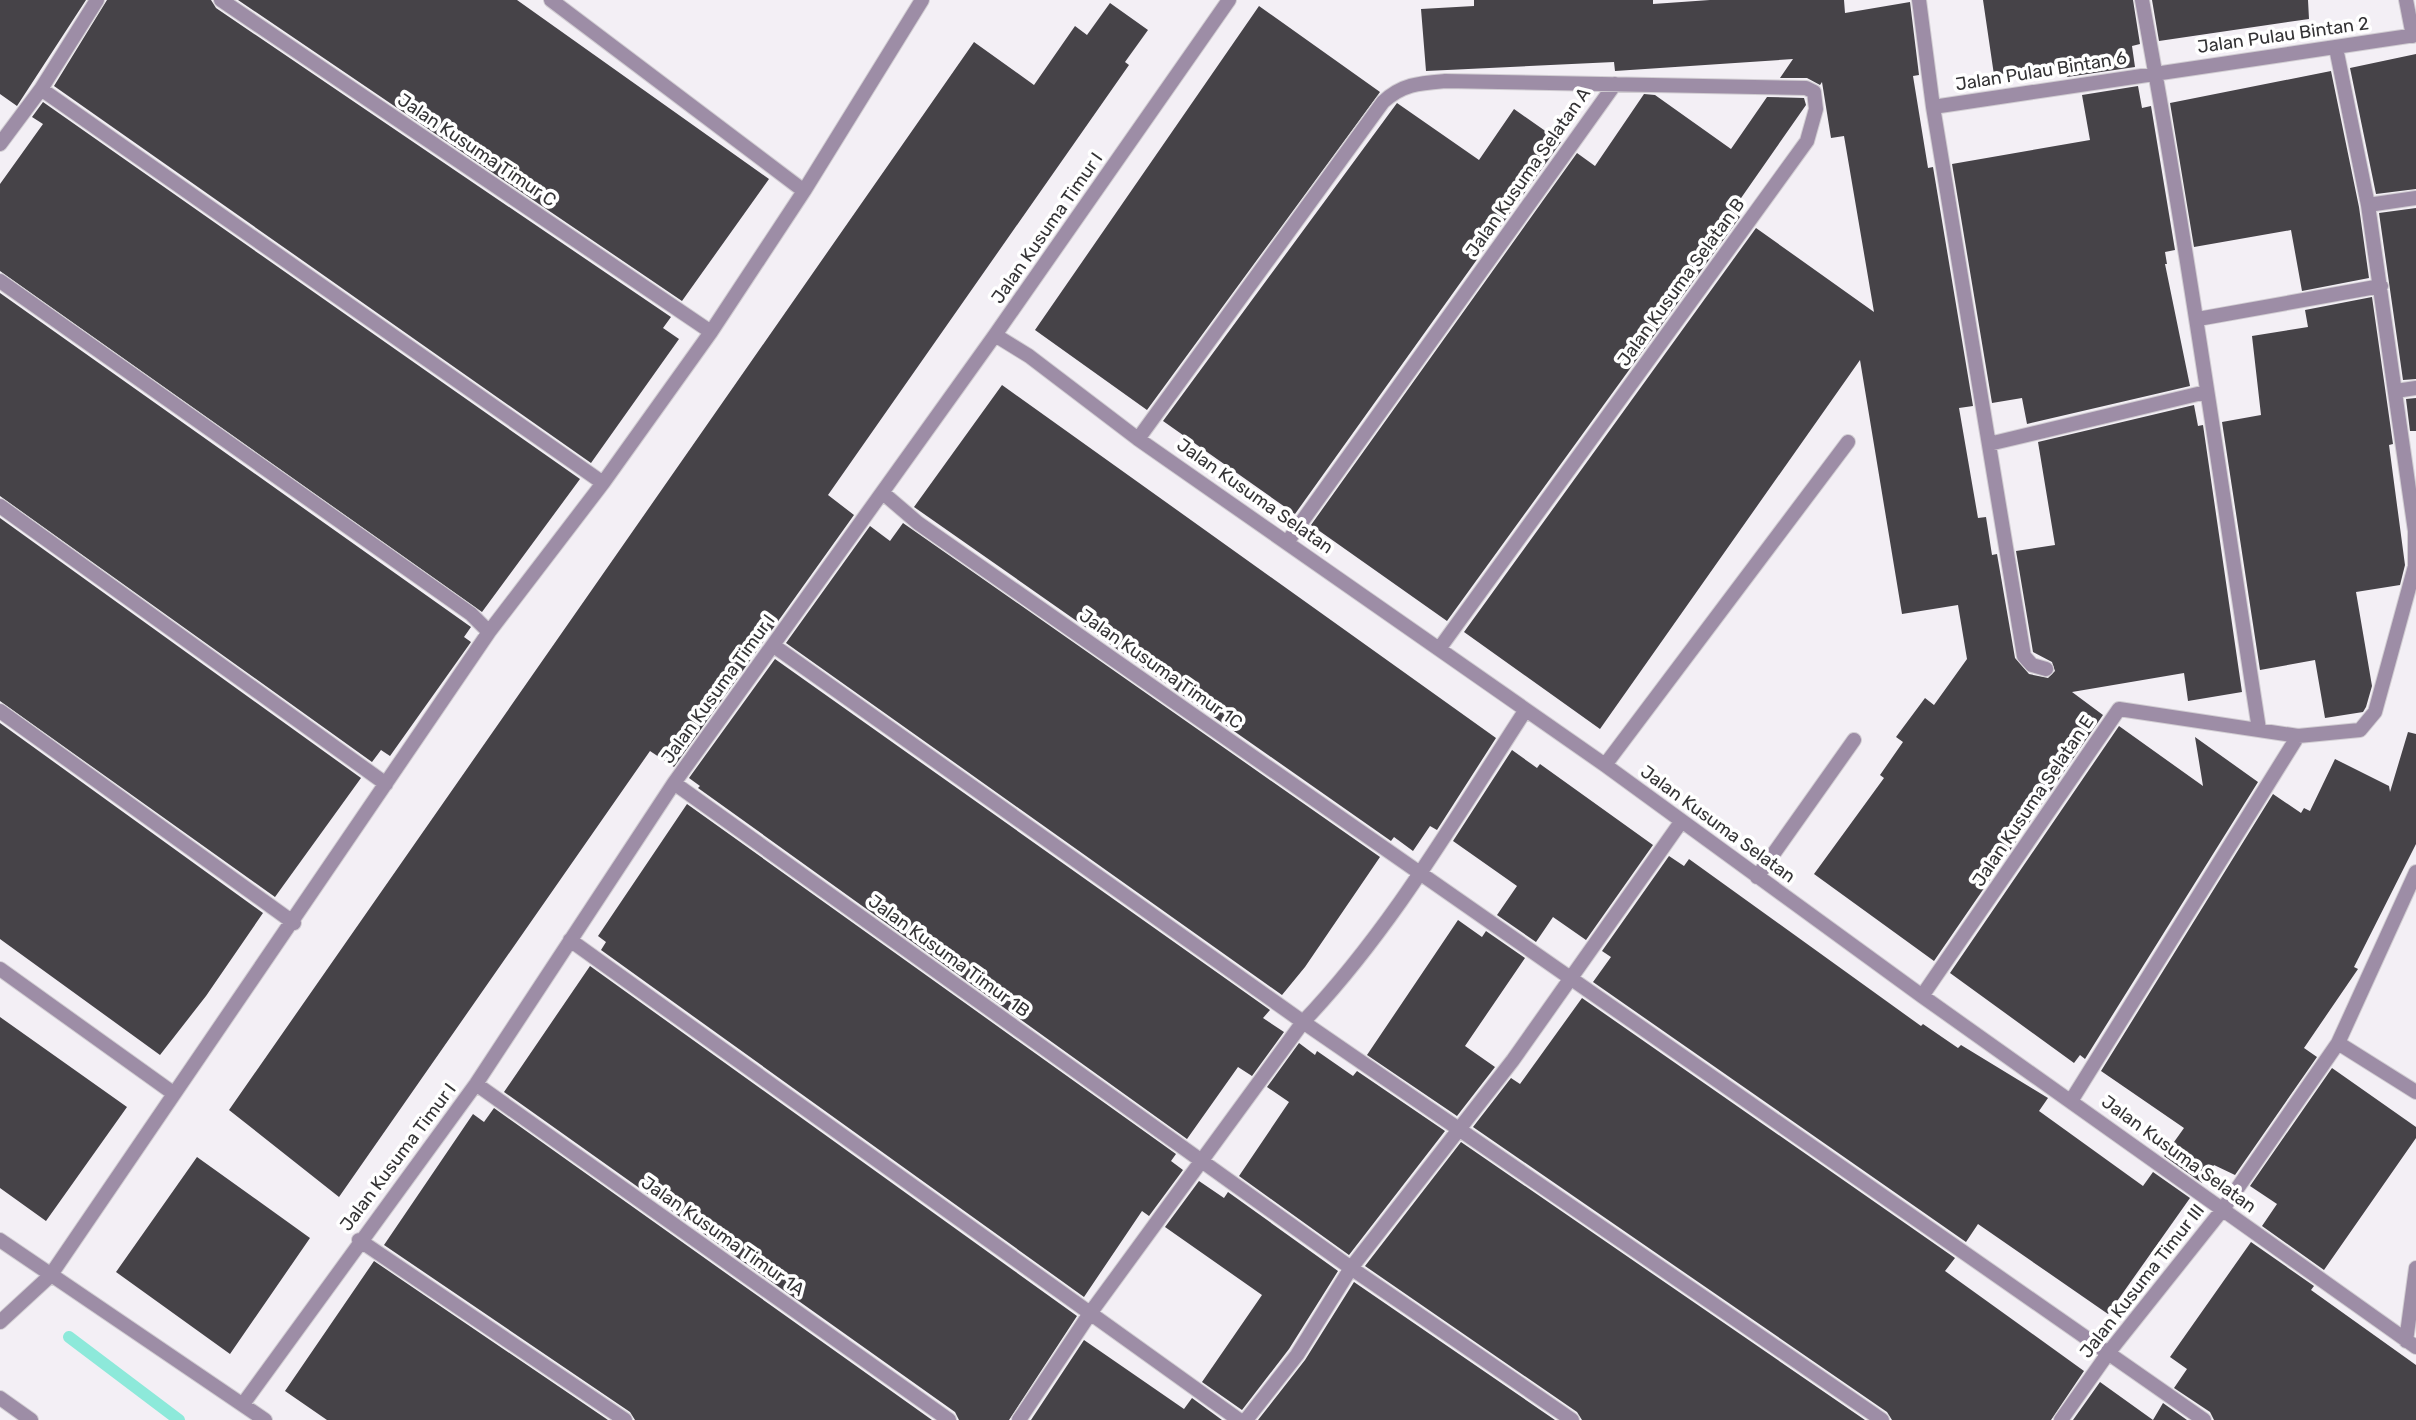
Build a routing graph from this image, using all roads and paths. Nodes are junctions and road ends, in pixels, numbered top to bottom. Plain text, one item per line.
1 (97, 0) edge
2 (221, 0) edge
3 (551, 0) edge
4 (922, 0) edge
5 (1229, 0) edge
6 (1919, 0) edge
7 (2141, 0) edge
8 (2406, 0) edge
9 (2415, 35) edge
10 (2336, 48) junction
11 (2155, 73) junction
12 (1615, 83) junction
13 (41, 89) junction
14 (1933, 107) junction
15 (0, 144) edge
16 (804, 191) junction
17 (2416, 198) edge
18 (2368, 205) junction
19 (0, 281) edge
20 (2381, 286) junction
21 (2198, 319) junction
22 (711, 332) junction
23 (995, 335) junction
24 (2416, 388) edge
25 (2396, 391) junction
26 (2206, 392) junction
27 (1138, 439) junction
28 (1848, 442) dead end
29 (1989, 444) junction
30 (603, 483) junction
31 (883, 493) junction
32 (0, 506) edge
33 (2416, 531) edge
34 (1288, 541) junction
35 (489, 632) junction
36 (774, 646) junction
37 (1439, 649) junction
38 (2046, 669) dead end
39 (0, 711) edge
40 (1525, 711) junction
41 (2259, 729) junction
42 (2298, 736) junction
43 (1854, 740) dead end
44 (1605, 765) junction
45 (674, 783) junction
46 (386, 784) junction
47 (1681, 822) junction
48 (1420, 872) junction
49 (2416, 872) edge
50 (1756, 877) junction
51 (294, 923) junction
52 (570, 940) junction
53 (0, 969) edge
54 (1570, 980) junction
55 (1922, 996) junction
56 (1303, 1022) junction
57 (2338, 1043) junction
58 (476, 1084) junction
59 (2416, 1092) edge
60 (173, 1093) junction
61 (2071, 1101) junction
62 (1460, 1127) junction
63 (1202, 1161) junction
64 (2223, 1209) junction
65 (0, 1240) edge
66 (359, 1240) junction
67 (1351, 1268) junction
68 (2416, 1268) edge
69 (50, 1276) junction
70 (1091, 1312) junction
71 (0, 1322) edge
72 (2411, 1344) edge
73 (2109, 1352) junction
74 (0, 1398) edge
75 (243, 1404) junction
76 (31, 1420) edge
77 (265, 1420) edge
78 (625, 1420) edge
79 (948, 1420) edge
80 (1019, 1420) edge
81 (1239, 1420) edge
82 (1247, 1420) edge
83 (1572, 1420) edge
84 (1882, 1420) edge
85 (2061, 1420) edge
86 (2204, 1420) edge

1 - 13 street
2 - 22 street, Jalan Kusuma Timur C
3 - 16 street
4 - 16 street
5 - 23 street, Jalan Kusuma Timur I
6 - 14 street
7 - 11 street
8 - 9 street
9 - 10 street, Jalan Pulau Bintan 2
10 - 11 street, Jalan Pulau Bintan 2
10 - 18 street
11 - 14 street, Jalan Pulau Bintan 6
11 - 21 street
12 - 27 street, Jalan Kusuma Selatan A
12 - 34 street, Jalan Kusuma Selatan A
12 - 37 street, Jalan Kusuma Selatan B
13 - 15 street
13 - 30 street
14 - 29 street
16 - 22 street
17 - 18 street
18 - 20 street
19 - 35 street
20 - 21 street
20 - 25 street
21 - 26 street
22 - 30 street
23 - 27 street, Jalan Kusuma Selatan
23 - 31 street, Jalan Kusuma Timur I
24 - 25 street
25 - 33 street
26 - 29 street
26 - 41 street
27 - 34 street, Jalan Kusuma Selatan
28 - 44 street
29 - 38 street
30 - 35 street
31 - 36 street, Jalan Kusuma Timur I
31 - 48 street, Jalan Kusuma Timur 1C
32 - 46 street
33 - 42 street
34 - 37 street, Jalan Kusuma Selatan
35 - 46 street
36 - 45 street, Jalan Kusuma Timur I
36 - 56 street
37 - 40 street, Jalan Kusuma Selatan
39 - 51 street
40 - 44 street, Jalan Kusuma Selatan
40 - 48 street
41 - 42 street
41 - 55 street, Jalan Kusuma Selatan E
42 - 61 street
43 - 50 street
44 - 47 street, Jalan Kusuma Selatan
45 - 52 street, Jalan Kusuma Timur I
45 - 63 street, Jalan Kusuma Timur 1B
46 - 51 street
47 - 50 street, Jalan Kusuma Selatan
47 - 54 street
48 - 54 street, Jalan Kusuma Timur 1C
48 - 56 street
49 - 57 street, Jalan Kusuma Timur III
50 - 55 street, Jalan Kusuma Selatan
51 - 60 street
52 - 58 street, Jalan Kusuma Timur I
52 - 70 street
53 - 60 street
54 - 62 street
54 - 73 street, Jalan Kusuma Timur 1C
55 - 61 street, Jalan Kusuma Selatan
56 - 62 street
56 - 63 street
57 - 59 street
57 - 64 street, Jalan Kusuma Timur III
58 - 66 street, Jalan Kusuma Timur I
58 - 79 street, Jalan Kusuma Timur 1A
60 - 69 street
61 - 64 street, Jalan Kusuma Selatan
62 - 67 street
62 - 84 street
63 - 67 street, Jalan Kusuma Timur 1B
63 - 70 street
64 - 72 street, Jalan Kusuma Selatan
64 - 73 street, Jalan Kusuma Timur III
65 - 69 street
66 - 75 street, Jalan Kusuma Timur I
66 - 78 street
67 - 82 street
67 - 83 street, Jalan Kusuma Timur 1B
68 - 72 street
69 - 71 street
69 - 75 street
70 - 80 street
70 - 81 street
73 - 85 street, Jalan Kusuma Timur III
73 - 86 street, Jalan Kusuma Timur 1C
74 - 76 street
75 - 77 street

